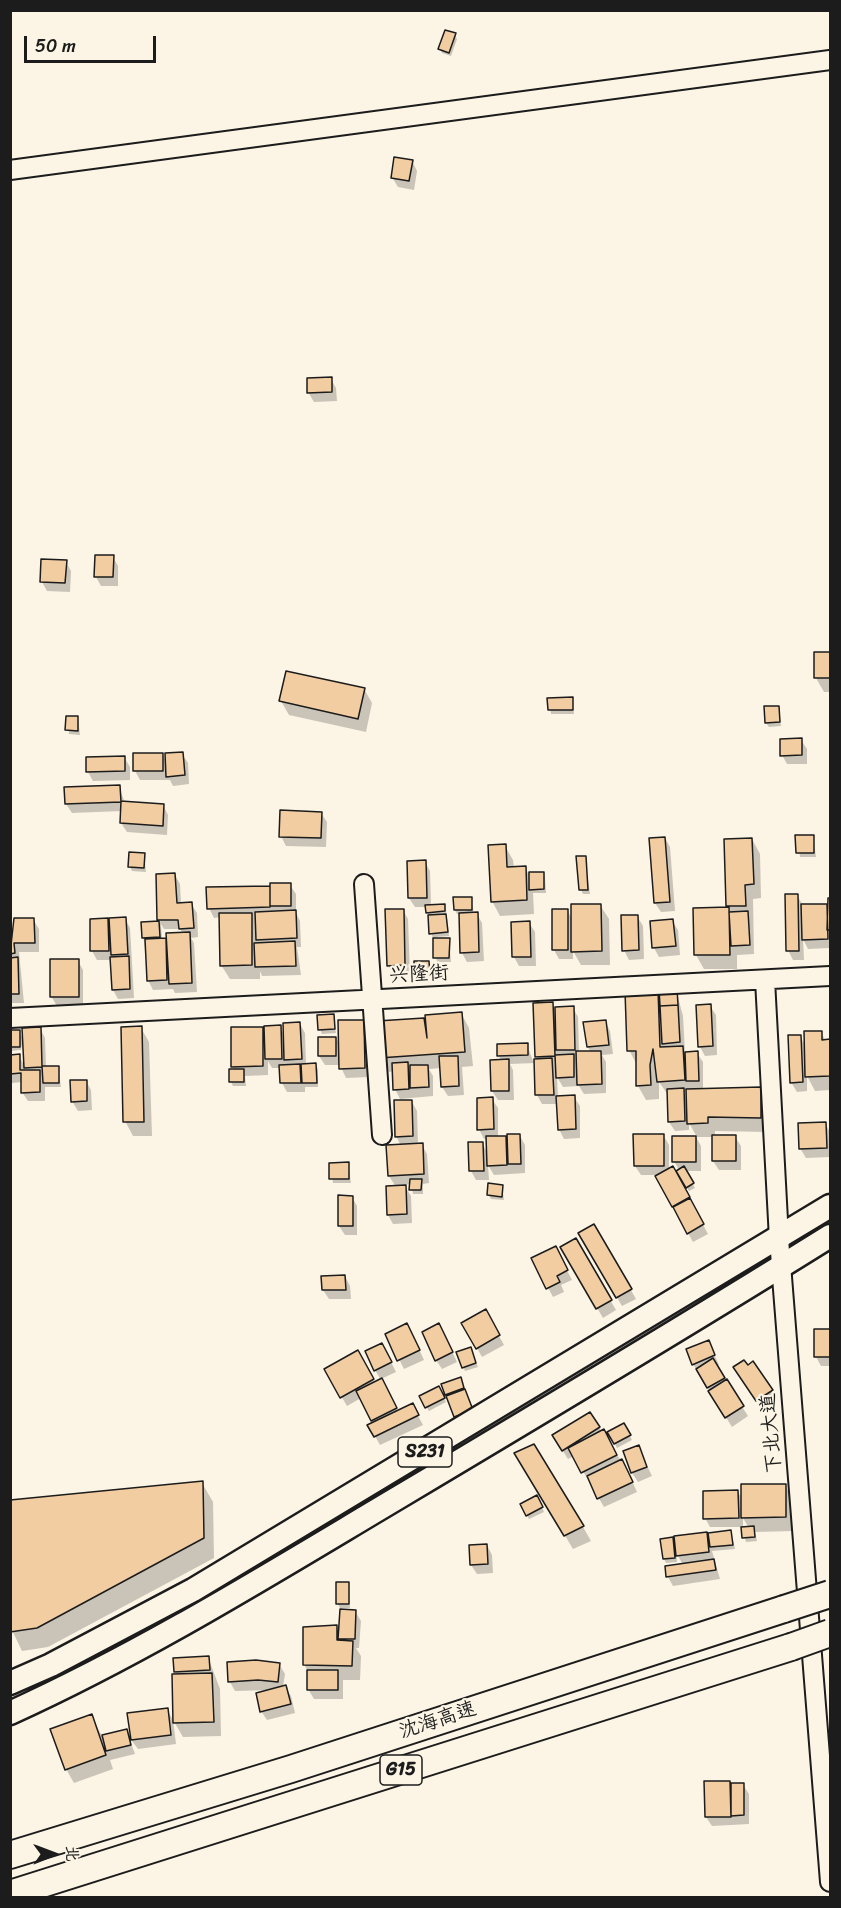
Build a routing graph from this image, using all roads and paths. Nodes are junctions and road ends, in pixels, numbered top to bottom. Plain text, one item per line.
1 (831, 60) edge
2 (10, 170) edge
3 (364, 884) dead end
4 (831, 976) edge
5 (765, 980) junction
6 (370, 1000) junction
7 (10, 1018) edge
8 (382, 1135) dead end
9 (831, 1206) edge
10 (831, 1236) edge
11 (779, 1239) junction
12 (781, 1267) junction
13 (831, 1594) edge
14 (831, 1633) edge
15 (10, 1683) edge
16 (10, 1713) edge
17 (10, 1855) edge
18 (831, 1882) edge
19 (10, 1894) edge

1 - 2 street
3 - 6 street
4 - 5 street, 兴隆街
5 - 6 street, 兴隆街
5 - 11 street, 下北大道
6 - 7 street, 兴隆街
6 - 8 street
9 - 11 main road, S231
10 - 12 main road, S231
11 - 12 street, 下北大道
11 - 15 main road, S231
12 - 16 main road, S231
12 - 18 street, 下北大道
13 - 17 highway, 沈海高速 / G15, bridge
14 - 19 highway, 沈海高速 / G15, bridge

